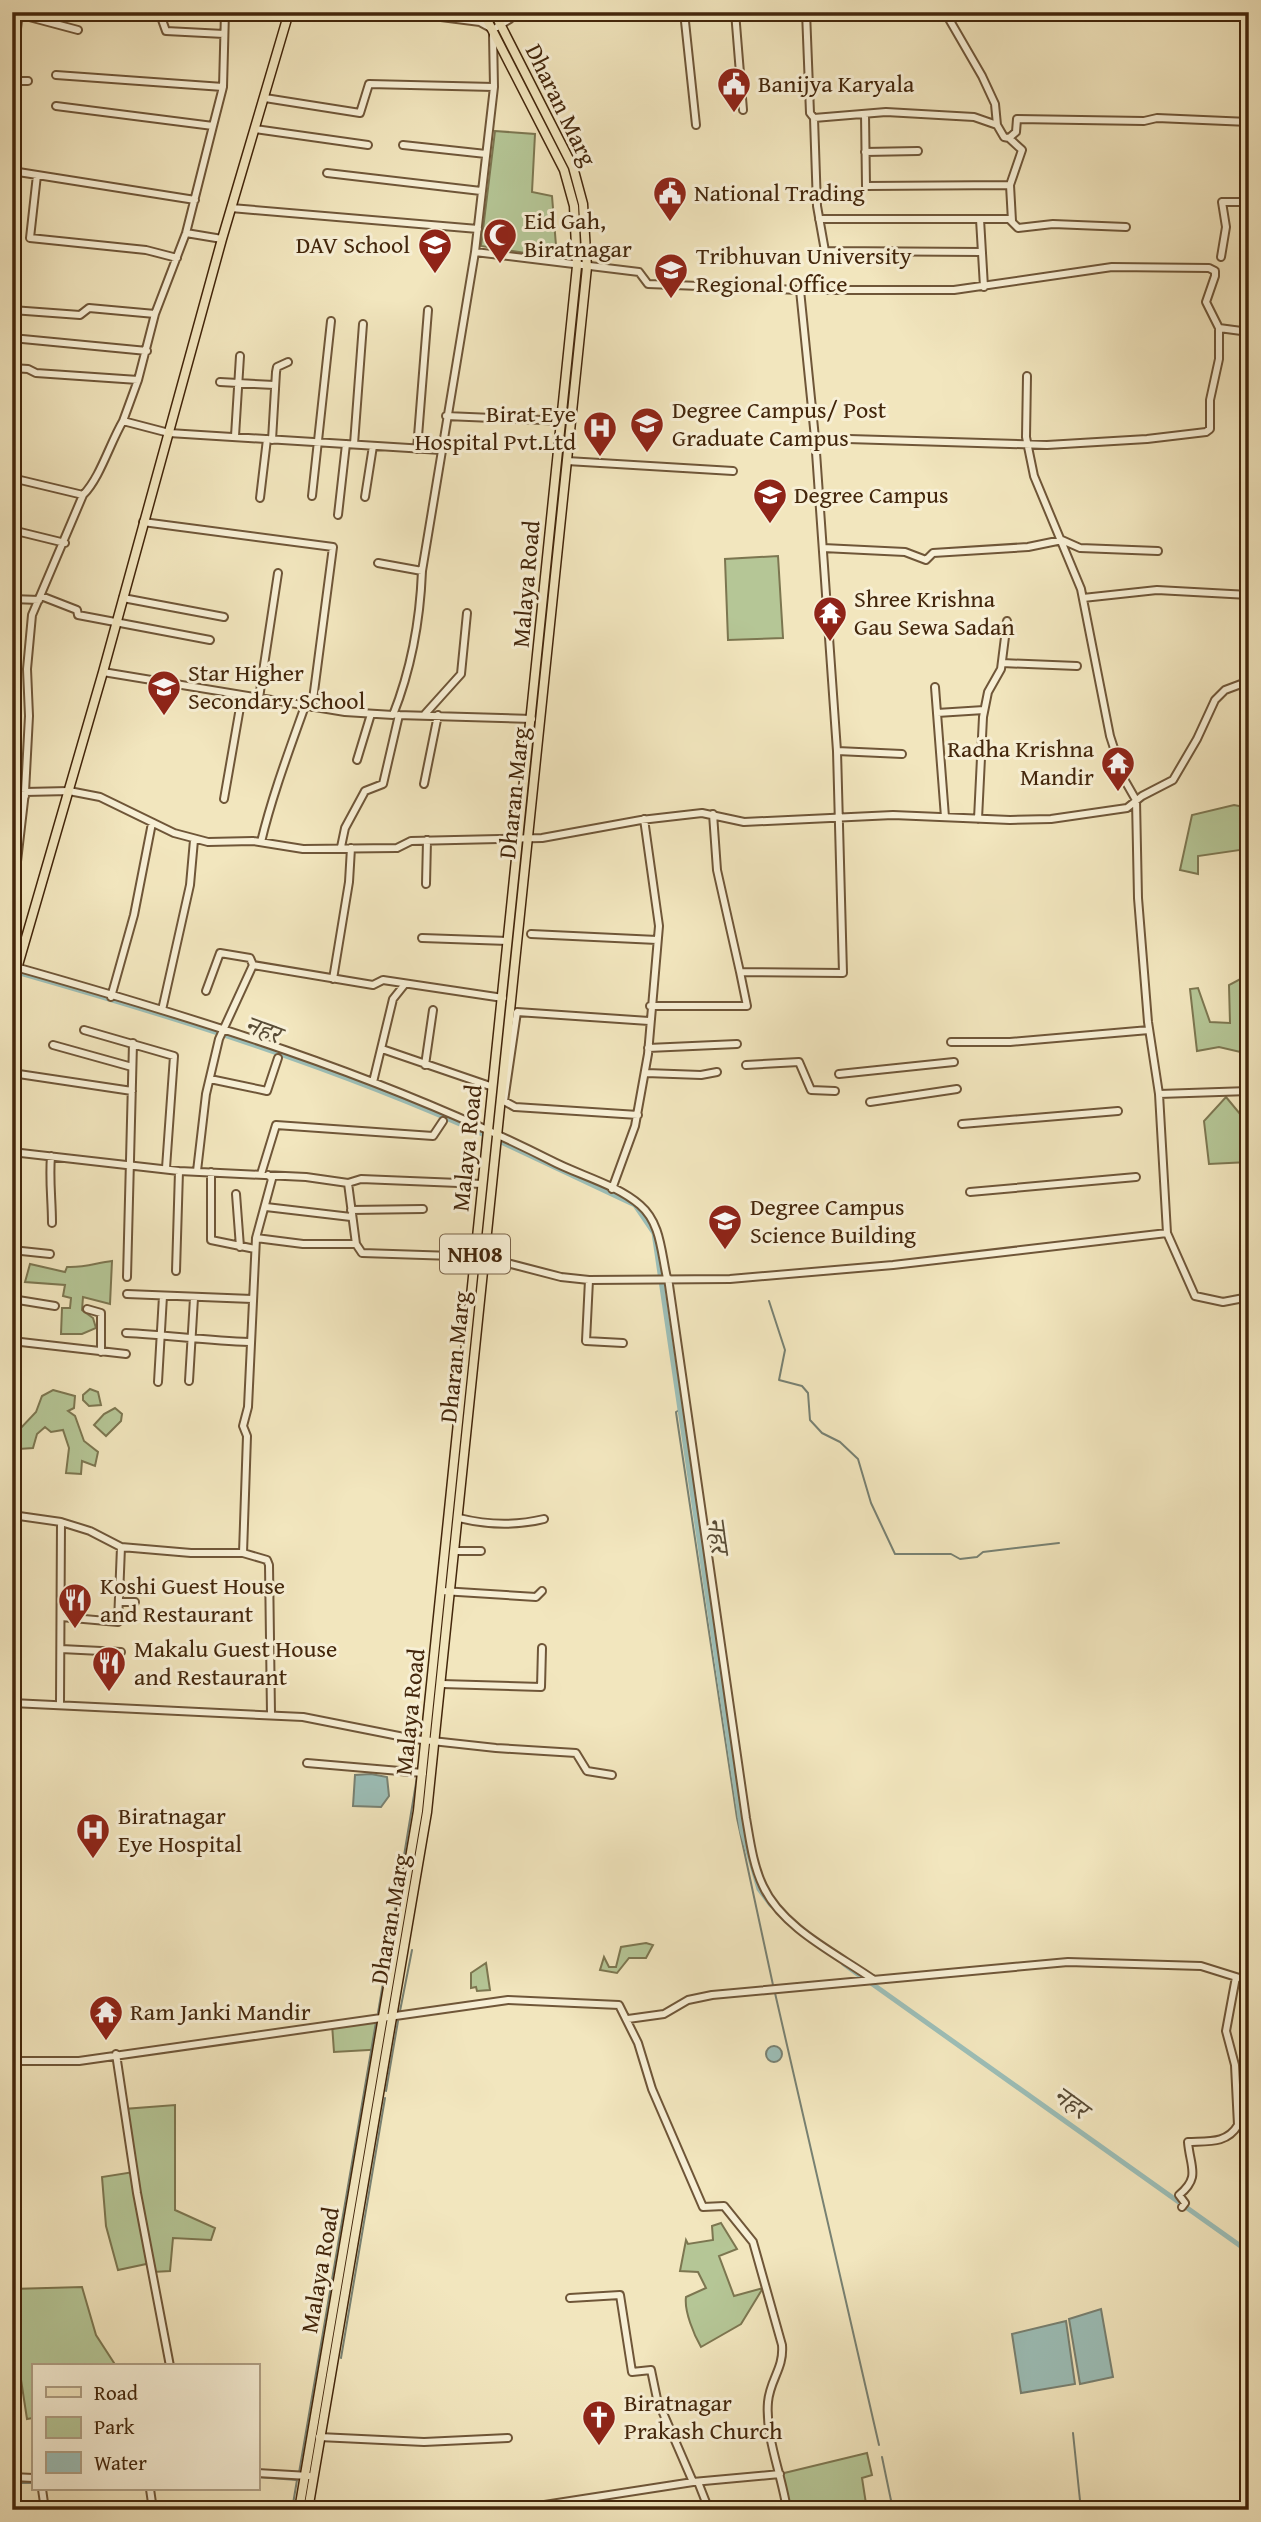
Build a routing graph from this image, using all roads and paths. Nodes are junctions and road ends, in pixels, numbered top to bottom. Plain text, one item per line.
1 (225, 12) edge
2 (289, 12) edge
3 (402, 12) edge
4 (483, 12) edge
5 (494, 12) edge
6 (512, 12) edge
7 (684, 12) edge
8 (735, 12) edge
9 (806, 12) edge
10 (949, 12) edge
11 (19, 13) edge
12 (137, 14) dead end
13 (496, 27) junction
14 (78, 30) dead end
15 (224, 34) junction
16 (56, 75) dead end
17 (13, 81) edge
18 (28, 81) dead end
19 (223, 87) junction
20 (494, 87) junction
21 (265, 98) junction
22 (55, 106) dead end
23 (743, 110) dead end
24 (864, 114) junction
25 (814, 118) junction
26 (1249, 122) edge
27 (696, 125) dead end
28 (997, 125) junction
29 (213, 126) junction
30 (255, 129) junction
31 (1009, 138) junction
32 (368, 145) dead end
33 (403, 145) dead end
34 (918, 151) dead end
35 (865, 152) junction
36 (486, 154) junction
37 (12, 171) edge
38 (327, 173) dead end
39 (37, 175) junction
40 (1010, 185) junction
41 (481, 191) junction
42 (195, 200) junction
43 (1249, 202) edge
44 (231, 208) junction
45 (819, 219) junction
46 (980, 219) junction
47 (1012, 221) junction
48 (1126, 227) dead end
49 (478, 229) junction
50 (186, 233) junction
51 (222, 239) junction
52 (475, 252) junction
53 (982, 252) junction
54 (1221, 257) dead end
55 (177, 258) junction
56 (582, 266) junction
57 (984, 287) junction
58 (800, 290) junction
59 (12, 310) edge
60 (428, 310) dead end
61 (155, 314) junction
62 (331, 321) dead end
63 (363, 324) dead end
64 (1219, 328) junction
65 (1249, 332) edge
66 (12, 338) edge
67 (147, 351) junction
68 (240, 356) dead end
69 (288, 362) dead end
70 (12, 368) edge
71 (1027, 376) dead end
72 (138, 380) junction
73 (220, 382) dead end
74 (238, 383) junction
75 (274, 385) junction
76 (446, 416) junction
77 (123, 421) junction
78 (566, 421) junction
79 (169, 433) junction
80 (235, 436) junction
81 (270, 439) junction
82 (815, 439) junction
83 (317, 442) junction
84 (1027, 443) junction
85 (350, 444) junction
86 (373, 446) junction
87 (417, 449) junction
88 (441, 450) junction
89 (567, 461) junction
90 (733, 471) dead end
91 (12, 478) edge
92 (83, 495) junction
93 (312, 496) dead end
94 (365, 497) dead end
95 (260, 498) dead end
96 (338, 515) dead end
97 (143, 522) junction
98 (12, 530) edge
99 (1062, 540) junction
100 (65, 543) junction
101 (822, 548) junction
102 (1158, 551) dead end
103 (378, 563) dead end
104 (422, 571) junction
105 (278, 573) dead end
106 (1249, 595) edge
107 (40, 598) junction
108 (123, 598) junction
109 (1083, 598) junction
110 (12, 599) edge
111 (467, 613) dead end
112 (224, 617) dead end
113 (1007, 621) dead end
114 (116, 624) junction
115 (210, 640) dead end
116 (1002, 663) junction
117 (1077, 666) dead end
118 (103, 672) junction
119 (1249, 681) edge
120 (935, 687) dead end
121 (242, 696) junction
122 (258, 698) junction
123 (539, 700) junction
124 (308, 706) junction
125 (985, 710) junction
126 (937, 713) junction
127 (370, 714) junction
128 (425, 714) junction
129 (396, 715) junction
130 (438, 715) junction
131 (532, 719) junction
132 (837, 751) junction
133 (902, 754) dead end
134 (357, 760) dead end
135 (424, 784) dead end
136 (69, 790) junction
137 (25, 794) junction
138 (12, 795) edge
139 (224, 799) dead end
140 (1136, 800) junction
141 (713, 814) junction
142 (840, 816) junction
143 (945, 817) junction
144 (645, 819) junction
145 (978, 819) junction
146 (152, 823) junction
147 (523, 838) junction
148 (194, 840) junction
149 (427, 840) junction
150 (261, 842) junction
151 (341, 847) junction
152 (351, 848) junction
153 (15, 856) edge
154 (426, 884) dead end
155 (12, 902) edge
156 (531, 934) dead end
157 (422, 938) dead end
158 (657, 940) junction
159 (508, 941) junction
160 (253, 965) junction
161 (15, 967) edge
162 (740, 972) junction
163 (333, 979) junction
164 (405, 984) junction
165 (12, 986) edge
166 (206, 991) dead end
167 (111, 997) junction
168 (506, 999) junction
169 (650, 1006) junction
170 (162, 1010) junction
171 (433, 1010) dead end
172 (649, 1021) junction
173 (223, 1029) junction
174 (84, 1030) dead end
175 (1149, 1030) junction
176 (951, 1042) dead end
177 (132, 1043) junction
178 (737, 1044) dead end
179 (53, 1045) dead end
180 (649, 1048) junction
181 (382, 1049) junction
182 (278, 1058) dead end
183 (954, 1062) dead end
184 (425, 1065) junction
185 (746, 1065) dead end
186 (132, 1067) junction
187 (717, 1072) dead end
188 (12, 1073) edge
189 (646, 1073) junction
190 (839, 1074) dead end
191 (210, 1079) junction
192 (373, 1082) junction
193 (493, 1087) junction
194 (957, 1089) dead end
195 (132, 1091) junction
196 (835, 1091) dead end
197 (1249, 1091) edge
198 (1159, 1094) junction
199 (870, 1102) dead end
200 (1118, 1111) dead end
201 (638, 1115) junction
202 (443, 1121) dead end
203 (962, 1124) dead end
204 (488, 1130) junction
205 (497, 1134) junction
206 (12, 1152) edge
207 (51, 1156) junction
208 (129, 1166) junction
209 (166, 1168) junction
210 (179, 1171) junction
211 (197, 1171) junction
212 (211, 1172) junction
213 (264, 1174) junction
214 (1136, 1177) dead end
215 (348, 1183) junction
216 (483, 1184) junction
217 (612, 1188) junction
218 (971, 1192) dead end
219 (236, 1194) dead end
220 (265, 1208) junction
221 (423, 1209) dead end
222 (351, 1214) junction
223 (52, 1223) dead end
224 (1167, 1233) junction
225 (256, 1238) junction
226 (356, 1244) junction
227 (240, 1247) junction
228 (255, 1249) junction
229 (12, 1250) edge
230 (50, 1254) dead end
231 (479, 1257) junction
232 (176, 1271) dead end
233 (127, 1277) dead end
234 (665, 1278) junction
235 (589, 1280) junction
236 (127, 1294) dead end
237 (163, 1296) junction
238 (1249, 1297) edge
239 (194, 1298) junction
240 (12, 1299) edge
241 (252, 1299) junction
242 (55, 1306) dead end
243 (87, 1309) dead end
244 (126, 1333) dead end
245 (160, 1335) junction
246 (12, 1341) edge
247 (192, 1341) junction
248 (249, 1342) junction
249 (623, 1343) dead end
250 (101, 1352) junction
251 (126, 1354) dead end
252 (190, 1381) dead end
253 (158, 1382) dead end
254 (12, 1515) edge
255 (459, 1518) junction
256 (544, 1519) dead end
257 (61, 1522) junction
258 (121, 1547) junction
259 (456, 1550) junction
260 (481, 1551) dead end
261 (243, 1553) junction
262 (447, 1591) junction
263 (542, 1591) dead end
264 (119, 1602) junction
265 (135, 1602) dead end
266 (61, 1617) junction
267 (542, 1648) dead end
268 (61, 1649) junction
269 (121, 1652) dead end
270 (442, 1684) junction
271 (12, 1703) edge
272 (60, 1705) junction
273 (271, 1714) junction
274 (431, 1740) junction
275 (307, 1763) dead end
276 (423, 1773) junction
277 (612, 1775) dead end
278 (420, 1828) junction
279 (1236, 1977) junction
280 (874, 1980) junction
281 (1249, 1980) edge
282 (387, 2017) junction
283 (628, 2019) junction
284 (116, 2054) junction
285 (12, 2061) edge
286 (366, 2146) junction
287 (1184, 2205) dead end
288 (570, 2298) dead end
289 (170, 2364) edge
290 (319, 2437) junction
291 (508, 2438) dead end
292 (259, 2473) edge
293 (780, 2474) junction
294 (304, 2475) junction
295 (314, 2476) junction
296 (12, 2477) edge
297 (32, 2478) edge
298 (695, 2482) junction
299 (41, 2490) edge
300 (150, 2490) edge
301 (488, 2509) edge
302 (45, 2510) edge
303 (152, 2510) edge
304 (299, 2510) edge
305 (308, 2510) edge
306 (462, 2510) edge
307 (709, 2510) edge
308 (787, 2510) edge

1 - 15 street
2 - 21 main road
3 - 13 street
4 - 13 main road, NH08
5 - 13 main road, Dharan Marg / NH08
6 - 13 street
7 - 27 street
8 - 23 street
9 - 25 street
10 - 28 street
11 - 14 street
11 - 17 street
12 - 15 street
13 - 20 street
13 - 56 main road, Dharan Marg / NH08
15 - 19 street
16 - 19 street
17 - 18 street
19 - 29 street
20 - 21 street
20 - 36 street
21 - 30 main road
22 - 29 street
24 - 25 street
24 - 28 street
24 - 35 street
25 - 45 street
26 - 31 street
28 - 31 street
29 - 42 street
30 - 32 street
30 - 44 main road
31 - 40 street
33 - 36 street
34 - 35 street
35 - 40 street
36 - 41 street
37 - 39 street
38 - 41 street
39 - 42 street
39 - 55 street
40 - 47 street
41 - 49 street
42 - 50 street
43 - 54 street
44 - 49 street
44 - 51 main road
45 - 46 street
45 - 53 street
46 - 47 street
46 - 53 street
47 - 48 street
49 - 52 street
50 - 51 street
50 - 55 street
51 - 79 main road
52 - 56 street
52 - 76 street
53 - 57 street
55 - 61 street
56 - 58 street
56 - 78 main road, Dharan Marg / NH08
57 - 58 street
57 - 64 street
58 - 82 street
59 - 61 street
60 - 87 street
61 - 67 street
62 - 83 street
63 - 85 street
64 - 65 street
64 - 84 street
66 - 67 street
67 - 72 street
68 - 74 street
69 - 75 street
70 - 72 street
71 - 84 street
72 - 77 street
73 - 74 street
74 - 75 street
74 - 80 street
75 - 81 street
76 - 78 street
76 - 88 street
77 - 79 street
77 - 92 street
78 - 89 main road, Dharan Marg / NH08
78 - 123 main road, Malaya Road / NH08
79 - 80 street
79 - 97 main road
80 - 81 street
81 - 83 street
81 - 95 street
82 - 84 street
82 - 101 street
83 - 85 street
83 - 93 street
84 - 99 street
85 - 86 street
85 - 96 street
86 - 87 street
86 - 94 street
87 - 88 street
88 - 104 street
89 - 90 street
89 - 123 main road, Dharan Marg / NH08
91 - 92 street
92 - 100 street
97 - 108 main road
97 - 124 street
98 - 100 street
99 - 101 street
99 - 102 street
99 - 109 street
100 - 107 street
101 - 132 street
103 - 104 street
104 - 129 street
105 - 122 street
106 - 109 street
107 - 110 street
107 - 114 street
107 - 137 street
108 - 112 street
108 - 114 main road
109 - 140 street
111 - 128 street
113 - 116 street
114 - 115 street
114 - 118 main road
116 - 117 street
116 - 125 street
118 - 121 street
118 - 136 main road
119 - 140 street
120 - 126 street
121 - 122 street
121 - 139 street
122 - 124 street
123 - 131 main road, Malaya Road / NH08
123 - 147 main road, Dharan Marg / NH08
124 - 127 street
124 - 150 street
125 - 126 street
125 - 145 street
126 - 143 street
127 - 129 street
127 - 134 street
128 - 129 street
128 - 130 street
129 - 151 street
130 - 131 street
130 - 135 street
131 - 147 main road, Malaya Road / NH08
132 - 133 street
132 - 142 street
136 - 137 street
136 - 146 street
136 - 161 main road
137 - 138 street
137 - 153 street
140 - 145 street
140 - 175 street
141 - 142 street
141 - 144 street
141 - 162 street
142 - 143 street
142 - 162 street
143 - 145 street
144 - 147 street
144 - 158 street
146 - 148 street
146 - 167 street
147 - 149 street
147 - 159 main road, Malaya Road / NH08
147 - 168 main road, Dharan Marg / NH08
148 - 150 street
148 - 170 street
149 - 152 street
149 - 154 street
150 - 151 street
151 - 152 street
152 - 163 street
153 - 155 street
156 - 158 street
157 - 159 street
158 - 169 street
159 - 168 main road, Malaya Road / NH08
160 - 163 street
160 - 166 street
160 - 173 street
161 - 165 main road
161 - 167 street
162 - 169 street
163 - 164 street
164 - 168 street
164 - 181 street
167 - 170 street
168 - 193 main road, Malaya Road / NH08
168 - 205 main road, Dharan Marg / NH08
169 - 172 street
170 - 173 street
171 - 184 street
172 - 180 street
172 - 201 street
173 - 191 street
173 - 192 street
174 - 177 street
175 - 176 street
175 - 198 street
177 - 186 street
177 - 209 street
178 - 180 street
179 - 186 street
180 - 189 street
181 - 184 street
181 - 192 street
182 - 191 street
183 - 190 street
184 - 193 street
185 - 196 street
186 - 195 street
187 - 189 street
188 - 195 street
189 - 201 street
191 - 211 street
192 - 204 street
193 - 204 main road, Malaya Road / NH08
194 - 199 street
195 - 208 street
197 - 198 street
198 - 224 street
200 - 203 street
201 - 217 street
202 - 213 street
204 - 205 street
204 - 216 main road, Malaya Road / NH08
205 - 217 street
205 - 231 main road, Dharan Marg / NH08
206 - 207 street
207 - 208 street
207 - 223 street
208 - 209 street
208 - 233 street
209 - 210 street
210 - 211 street
210 - 232 street
211 - 212 street
212 - 213 street
212 - 227 street
213 - 215 street
213 - 220 street
214 - 218 street
215 - 216 street
215 - 222 street
216 - 231 main road, Malaya Road / NH08
217 - 234 street
219 - 227 street
220 - 222 street
220 - 225 street
221 - 222 street
222 - 226 street
224 - 234 street
224 - 238 street
225 - 226 street
225 - 228 street
226 - 231 street
227 - 228 street
228 - 241 street
229 - 230 street
231 - 235 street
231 - 255 main road, Dharan Marg / NH08
231 - 262 main road, Malaya Road / NH08
234 - 235 street
234 - 280 street
235 - 249 street
236 - 237 street
237 - 239 street
237 - 245 street
239 - 241 street
239 - 247 street
240 - 242 street
241 - 248 street
243 - 250 street
244 - 245 street
245 - 247 street
245 - 253 street
246 - 250 street
247 - 248 street
247 - 252 street
248 - 261 street
250 - 251 street
254 - 257 street
255 - 256 street
255 - 259 main road, Dharan Marg / NH08
257 - 258 street
257 - 266 street
258 - 261 street
258 - 264 street
259 - 260 street
259 - 262 main road, Dharan Marg / NH08
261 - 273 street
262 - 263 street
262 - 270 main road, Dharan Marg / NH08
262 - 274 main road, Malaya Road / NH08
264 - 265 street
264 - 266 street
266 - 268 street
267 - 270 street
268 - 269 street
268 - 272 street
270 - 274 main road, Dharan Marg / NH08
271 - 272 street
272 - 273 street
273 - 274 street
274 - 276 main road, Malaya Road / NH08
274 - 277 street
274 - 278 main road, Dharan Marg / NH08
275 - 276 street
276 - 278 main road, Malaya Road / NH08
278 - 282 main road, Dharan Marg / NH08
279 - 280 street
279 - 281 street
279 - 287 street
280 - 283 street
282 - 283 street
282 - 284 street
282 - 286 main road, Dharan Marg / NH08
283 - 293 street
284 - 285 street
284 - 289 street
286 - 290 main road, Dharan Marg / NH08
286 - 294 main road, Malaya Road / NH08
288 - 298 street
290 - 291 street
290 - 295 main road, Dharan Marg / NH08
292 - 294 street
293 - 298 street
293 - 308 street
294 - 295 street
294 - 304 main road, Malaya Road / NH08
295 - 305 main road, Dharan Marg / NH08
296 - 297 street
298 - 301 street
298 - 307 street
299 - 302 street
300 - 303 street
301 - 306 street

